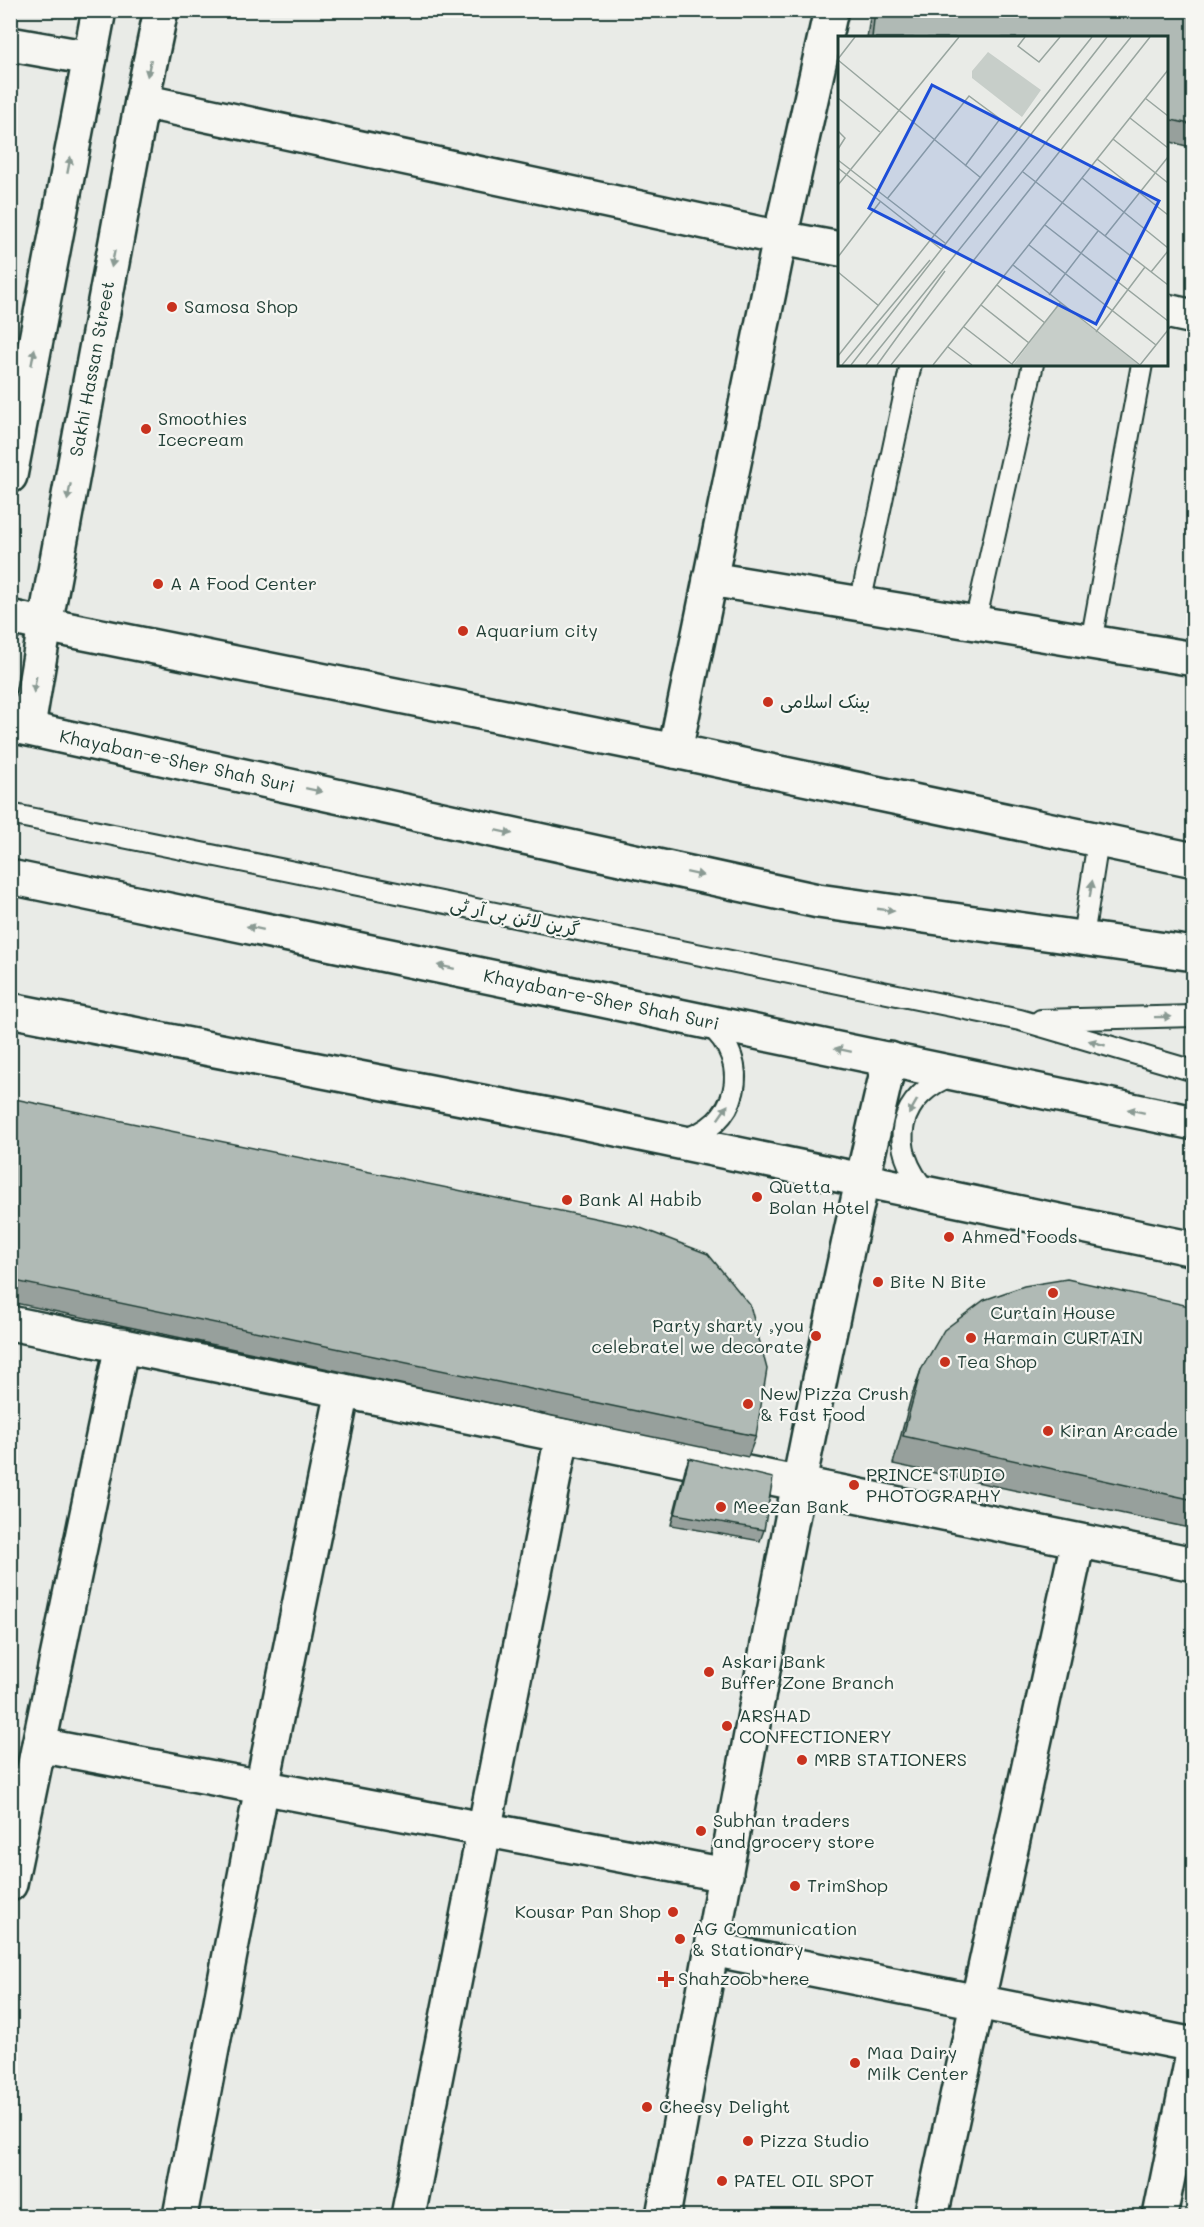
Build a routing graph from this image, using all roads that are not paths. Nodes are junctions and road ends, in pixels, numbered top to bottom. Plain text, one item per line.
1 (99, 10) edge
2 (161, 10) edge
3 (831, 10) edge
4 (10, 44) edge
5 (90, 58) junction
6 (142, 101) junction
7 (780, 238) junction
8 (838, 249) edge
9 (1168, 311) edge
10 (1194, 317) edge
11 (911, 366) edge
12 (1033, 366) edge
13 (1142, 366) edge
14 (10, 477) edge
15 (710, 579) junction
16 (860, 604) junction
17 (10, 617) edge
18 (975, 623) junction
19 (45, 625) junction
20 (1091, 642) junction
21 (1194, 659) edge
22 (19, 726) edge
23 (675, 751) junction
24 (10, 814) edge
25 (1098, 841) junction
26 (1194, 860) edge
27 (10, 877) edge
28 (1083, 937) junction
29 (1194, 954) edge
30 (10, 1010) edge
31 (1194, 1016) edge
32 (1020, 1020) junction
33 (704, 1021) junction
34 (890, 1059) junction
35 (1194, 1071) edge
36 (958, 1074) junction
37 (1194, 1123) edge
38 (675, 1141) junction
39 (861, 1180) junction
40 (928, 1194) junction
41 (1194, 1249) edge
42 (10, 1323) edge
43 (122, 1345) junction
44 (343, 1391) junction
45 (562, 1436) junction
46 (798, 1485) junction
47 (1078, 1541) junction
48 (1194, 1564) edge
49 (39, 1745) junction
50 (262, 1787) junction
51 (484, 1829) junction
52 (12, 1870) edge
53 (726, 1875) junction
54 (712, 1949) junction
55 (978, 2002) junction
56 (1194, 2047) edge
57 (180, 2217) edge
58 (408, 2217) edge
59 (663, 2217) edge
60 (931, 2217) edge
61 (1160, 2217) edge

1 - 5 street
2 -> 6 street, Sakhi Hassan Street
3 - 7 street
4 - 5 street
14 -> 5 street
6 - 7 street
6 -> 19 street, Sakhi Hassan Street
7 - 8 street
7 - 15 street
9 - 10 street
11 - 16 lane
12 - 18 lane
13 - 20 lane
15 - 16 street
15 - 23 street
16 - 18 street
17 - 19 street
18 - 20 street
19 -> 22 street, Sakhi Hassan Street
19 - 23 street
20 - 21 street
22 -> 28 street, Khayaban-e-Sher Shah Suri
23 - 25 street
24 - 32 lane, گرین لائن بی آر ٹی
25 - 26 street
28 -> 25 lane
33 -> 27 street, Khayaban-e-Sher Shah Suri
28 - 29 street, Khayaban-e-Sher Shah Suri
30 - 38 street
32 -> 31 lane, گرین لائن بی آر ٹی
35 -> 32 lane, گرین لائن بی آر ٹی
34 -> 33 street, Khayaban-e-Sher Shah Suri
38 -> 33 lane
34 - 36 street, Khayaban-e-Sher Shah Suri
34 - 39 street
37 -> 36 street, Khayaban-e-Sher Shah Suri
36 -> 40 lane
38 - 39 street
39 - 40 street
39 - 46 street
40 - 41 street
42 - 43 street
43 - 44 street
43 - 49 street
44 - 45 street
44 - 50 street
45 - 46 street
45 - 51 street
46 - 47 street
46 - 53 street
47 - 48 street
47 - 55 street
49 - 50 street
49 - 52 street
50 - 51 street
50 - 57 street
51 - 53 street
51 - 58 street
53 - 54 street
54 - 55 street
54 - 59 street
55 - 56 street
55 - 60 street
56 - 61 street

